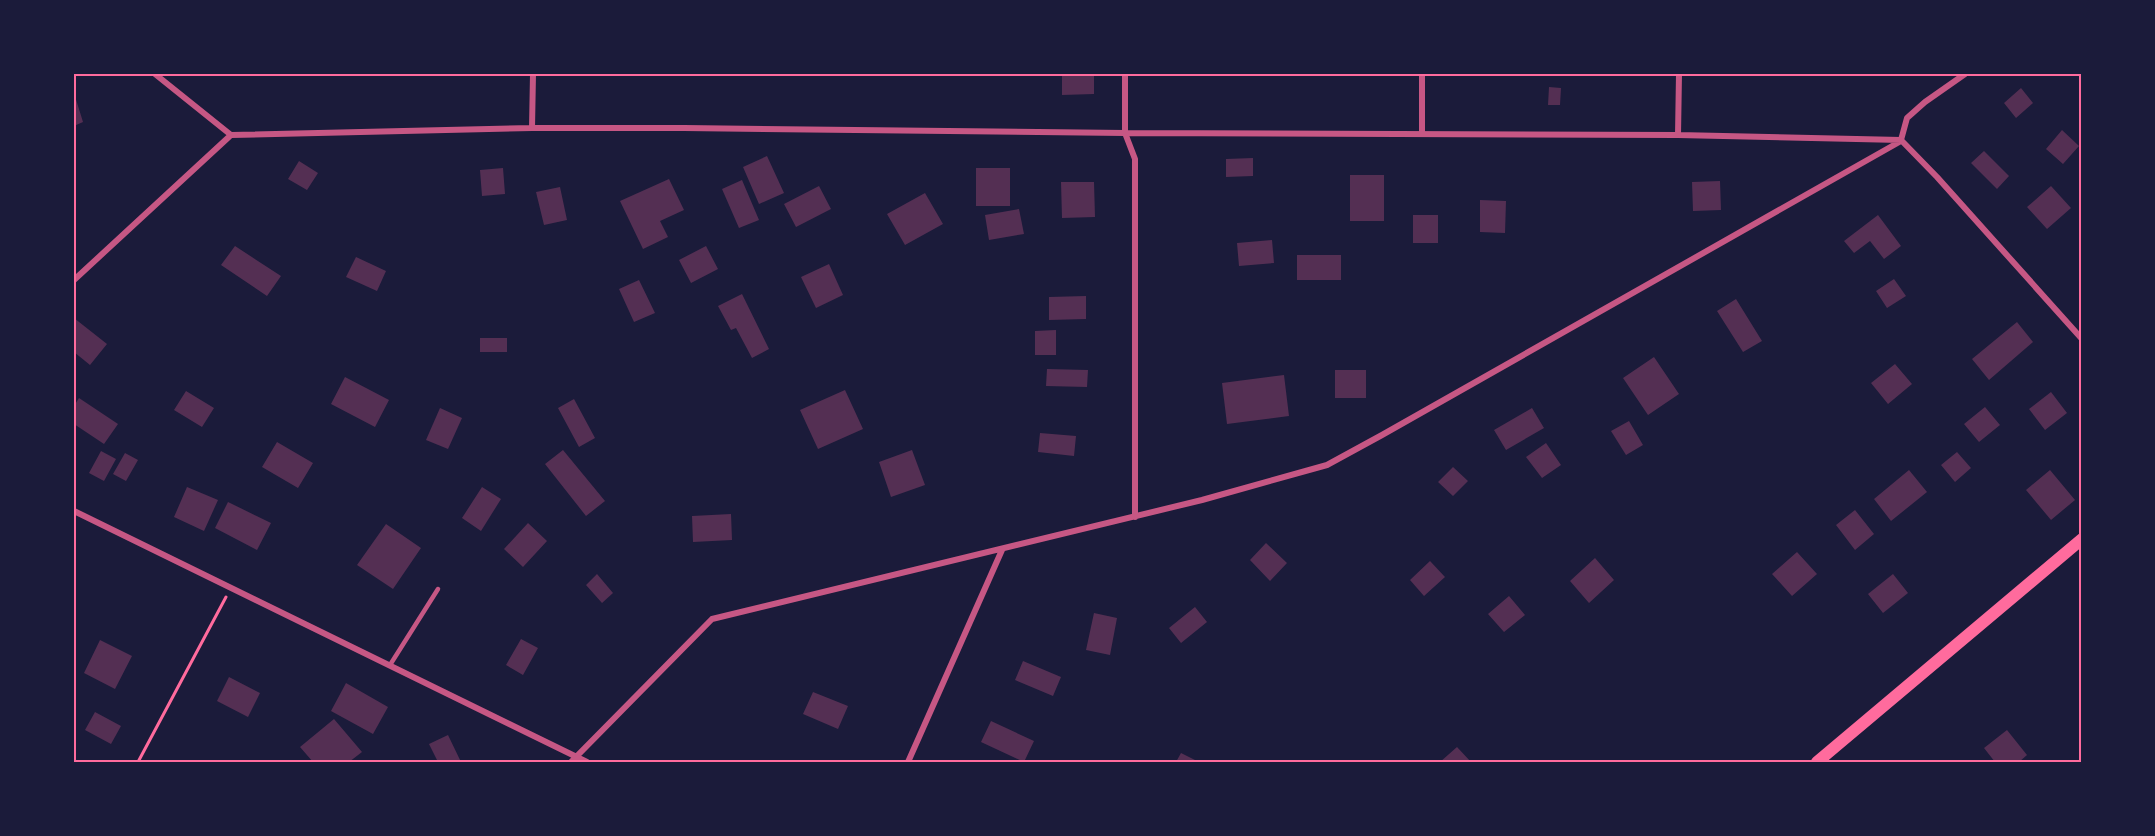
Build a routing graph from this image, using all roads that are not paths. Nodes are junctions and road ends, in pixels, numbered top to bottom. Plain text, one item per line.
1 (155, 74) edge
2 (533, 74) edge
3 (1125, 74) edge
4 (1422, 74) edge
5 (1679, 74) edge
6 (1965, 74) edge
7 (532, 129) junction
8 (1125, 133) junction
9 (1422, 133) junction
10 (231, 135) junction
11 (1678, 135) junction
12 (1901, 140) junction
13 (74, 280) edge
14 (2082, 339) edge
15 (74, 511) edge
16 (1135, 518) junction
17 (2082, 539) edge
18 (1002, 549) junction
19 (438, 589) dead end
20 (390, 665) junction
21 (576, 757) junction
22 (571, 762) edge
23 (587, 762) edge
24 (908, 762) edge
25 (1817, 762) edge

1 - 10 street
2 - 7 street
3 - 8 street
4 - 9 street
5 - 11 street
6 - 12 street
7 - 8 street
7 - 10 street
8 - 9 street
8 - 16 street
9 - 11 street
10 - 13 street
11 - 12 street
12 - 14 street
12 - 16 street
15 - 20 street
16 - 18 street
17 - 25 main road
18 - 21 street
18 - 24 street
19 - 20 lane
20 - 21 street
21 - 22 street
21 - 23 street

